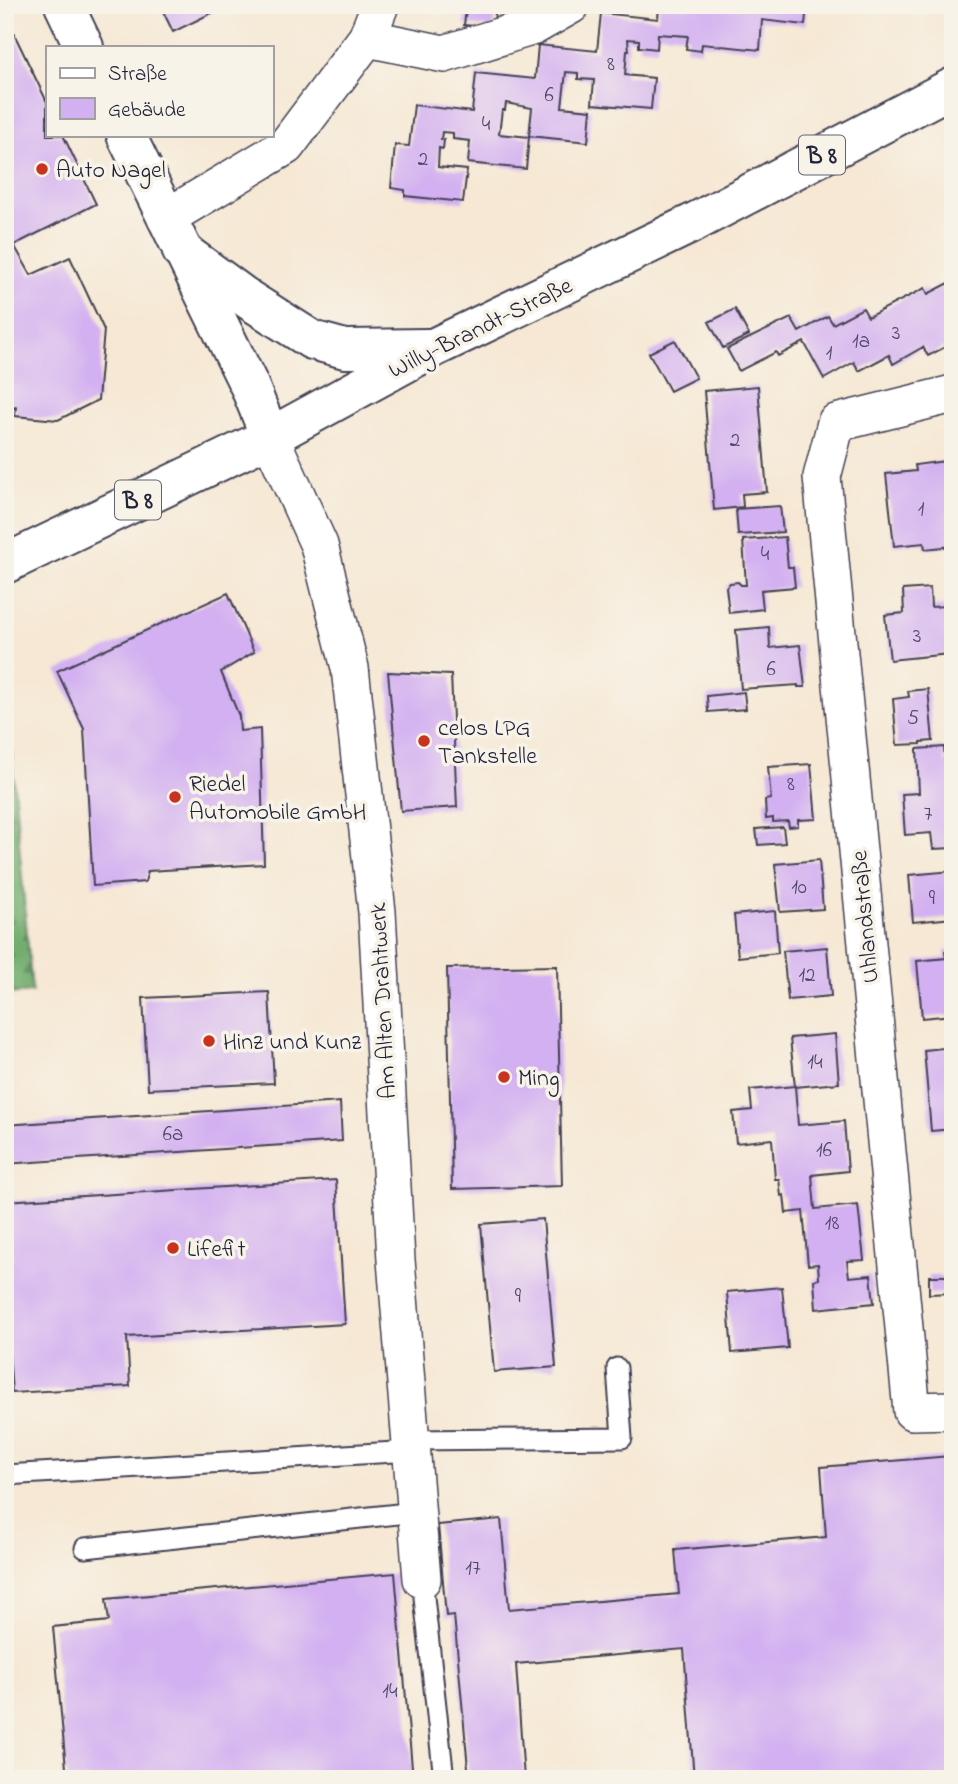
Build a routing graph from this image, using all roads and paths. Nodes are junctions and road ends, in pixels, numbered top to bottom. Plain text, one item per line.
1 (64, 5) edge
2 (571, 5) edge
3 (374, 22) edge
4 (84, 46) edge
5 (953, 87) edge
6 (126, 136) edge
7 (166, 218) junction
8 (182, 251) junction
9 (433, 348) junction
10 (953, 394) edge
11 (270, 437) junction
12 (5, 564) edge
13 (617, 1368) dead end
14 (953, 1410) edge
15 (411, 1445) junction
16 (5, 1475) edge
17 (416, 1512) junction
18 (85, 1548) dead end
19 (422, 1580) joint
20 (444, 1779) edge

1 - 4 main road
2 - 3 street
3 - 7 street
5 - 9 main road, Willy-Brandt-Straße / B 8
6 - 7 main road
7 - 8 main road
8 - 9 main road
8 - 11 main road
9 - 11 main road, Willy-Brandt-Straße / B 8
10 - 14 street, Uhlandstraße
11 - 12 main road, Willy-Brandt-Straße / B 8
11 - 15 street, Am Alten Drahtwerk
13 - 15 lane
15 - 16 lane
15 - 17 street, Am Alten Drahtwerk
17 - 18 lane
17 - 19 street, Am Alten Drahtwerk
19 - 20 lane

